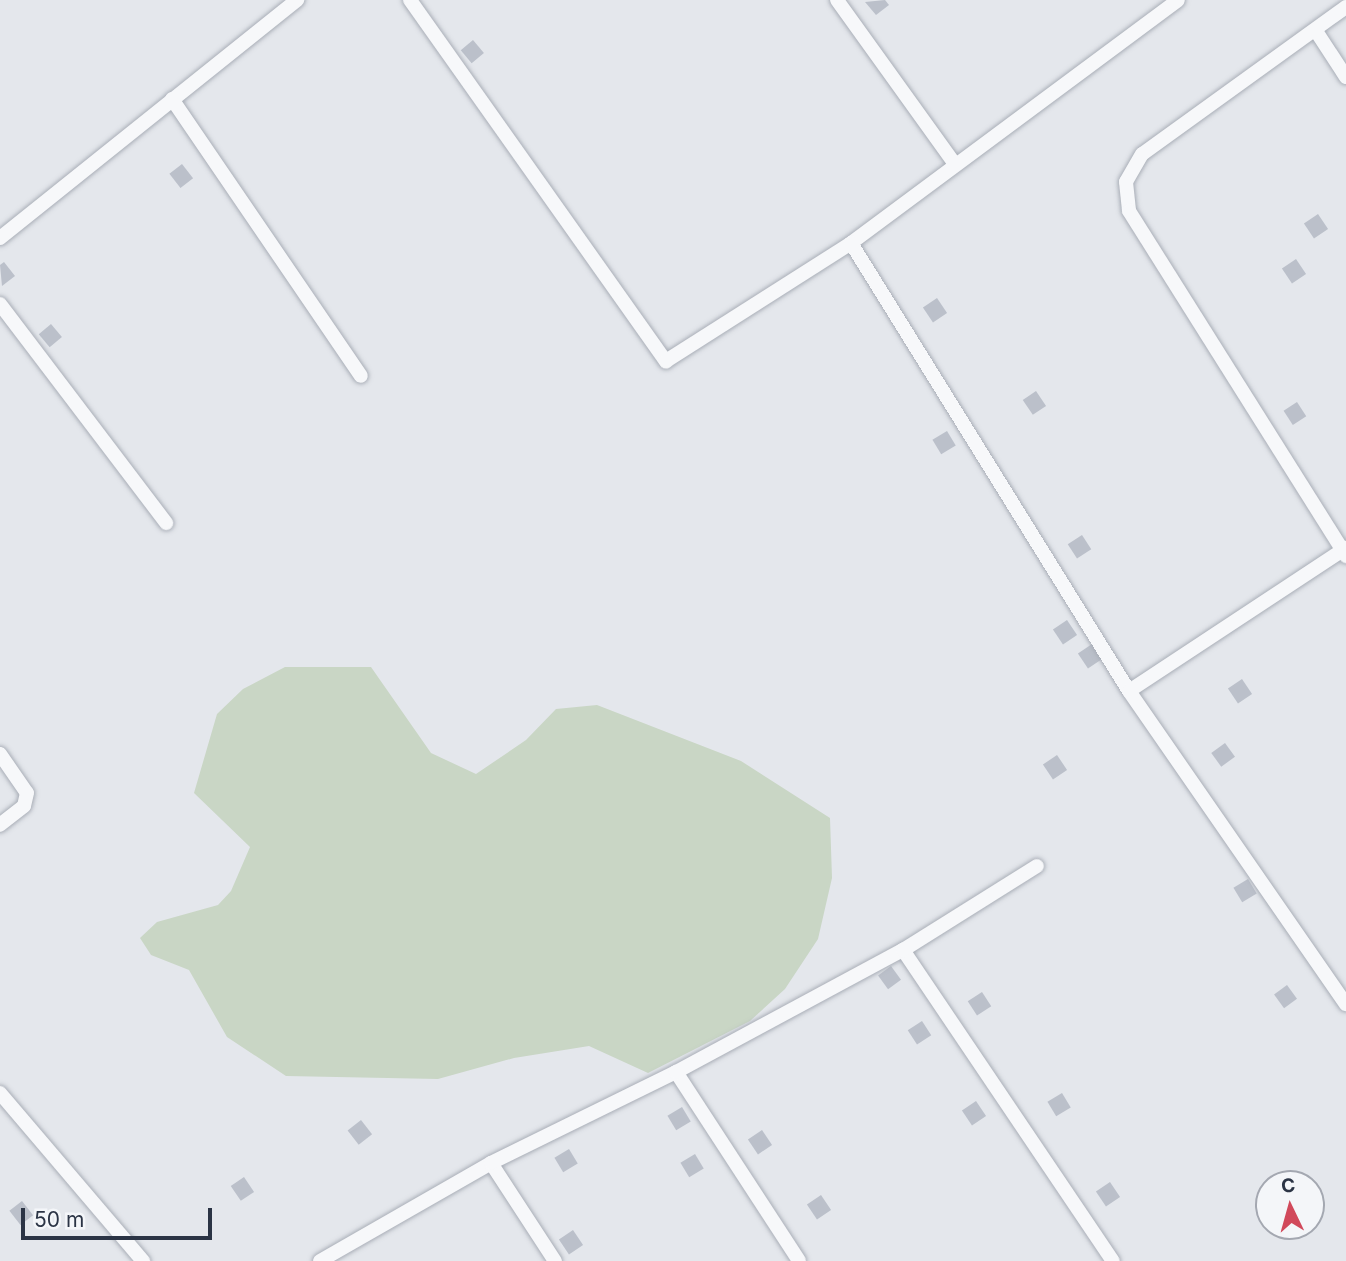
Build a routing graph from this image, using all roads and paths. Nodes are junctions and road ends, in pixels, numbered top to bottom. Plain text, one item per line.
1 (297, 0) edge
2 (411, 0) edge
3 (837, 0) edge
4 (1178, 0) edge
5 (1346, 7) edge
6 (1316, 31) junction
7 (1346, 77) edge
8 (172, 99) junction
9 (954, 163) junction
10 (0, 238) edge
11 (851, 243) junction
12 (0, 304) edge
13 (361, 376) dead end
14 (166, 523) dead end
15 (1345, 552) edge
16 (1129, 691) junction
17 (0, 754) edge
18 (0, 825) edge
19 (1037, 866) dead end
20 (903, 950) junction
21 (1346, 1004) edge
22 (676, 1072) junction
23 (0, 1093) edge
24 (491, 1164) junction
25 (143, 1261) edge
26 (320, 1261) edge
27 (555, 1261) edge
28 (799, 1261) edge
29 (1113, 1261) edge

1 - 8 lane
2 - 11 lane
3 - 9 lane
4 - 9 lane
5 - 6 lane
6 - 7 lane
6 - 15 lane
8 - 10 lane
8 - 13 lane
9 - 11 lane
11 - 16 lane
12 - 14 lane
15 - 16 lane
16 - 21 lane
17 - 18 lane
19 - 20 lane
20 - 22 lane
20 - 29 lane
22 - 24 lane
22 - 28 lane
23 - 25 lane
24 - 26 lane
24 - 27 lane

